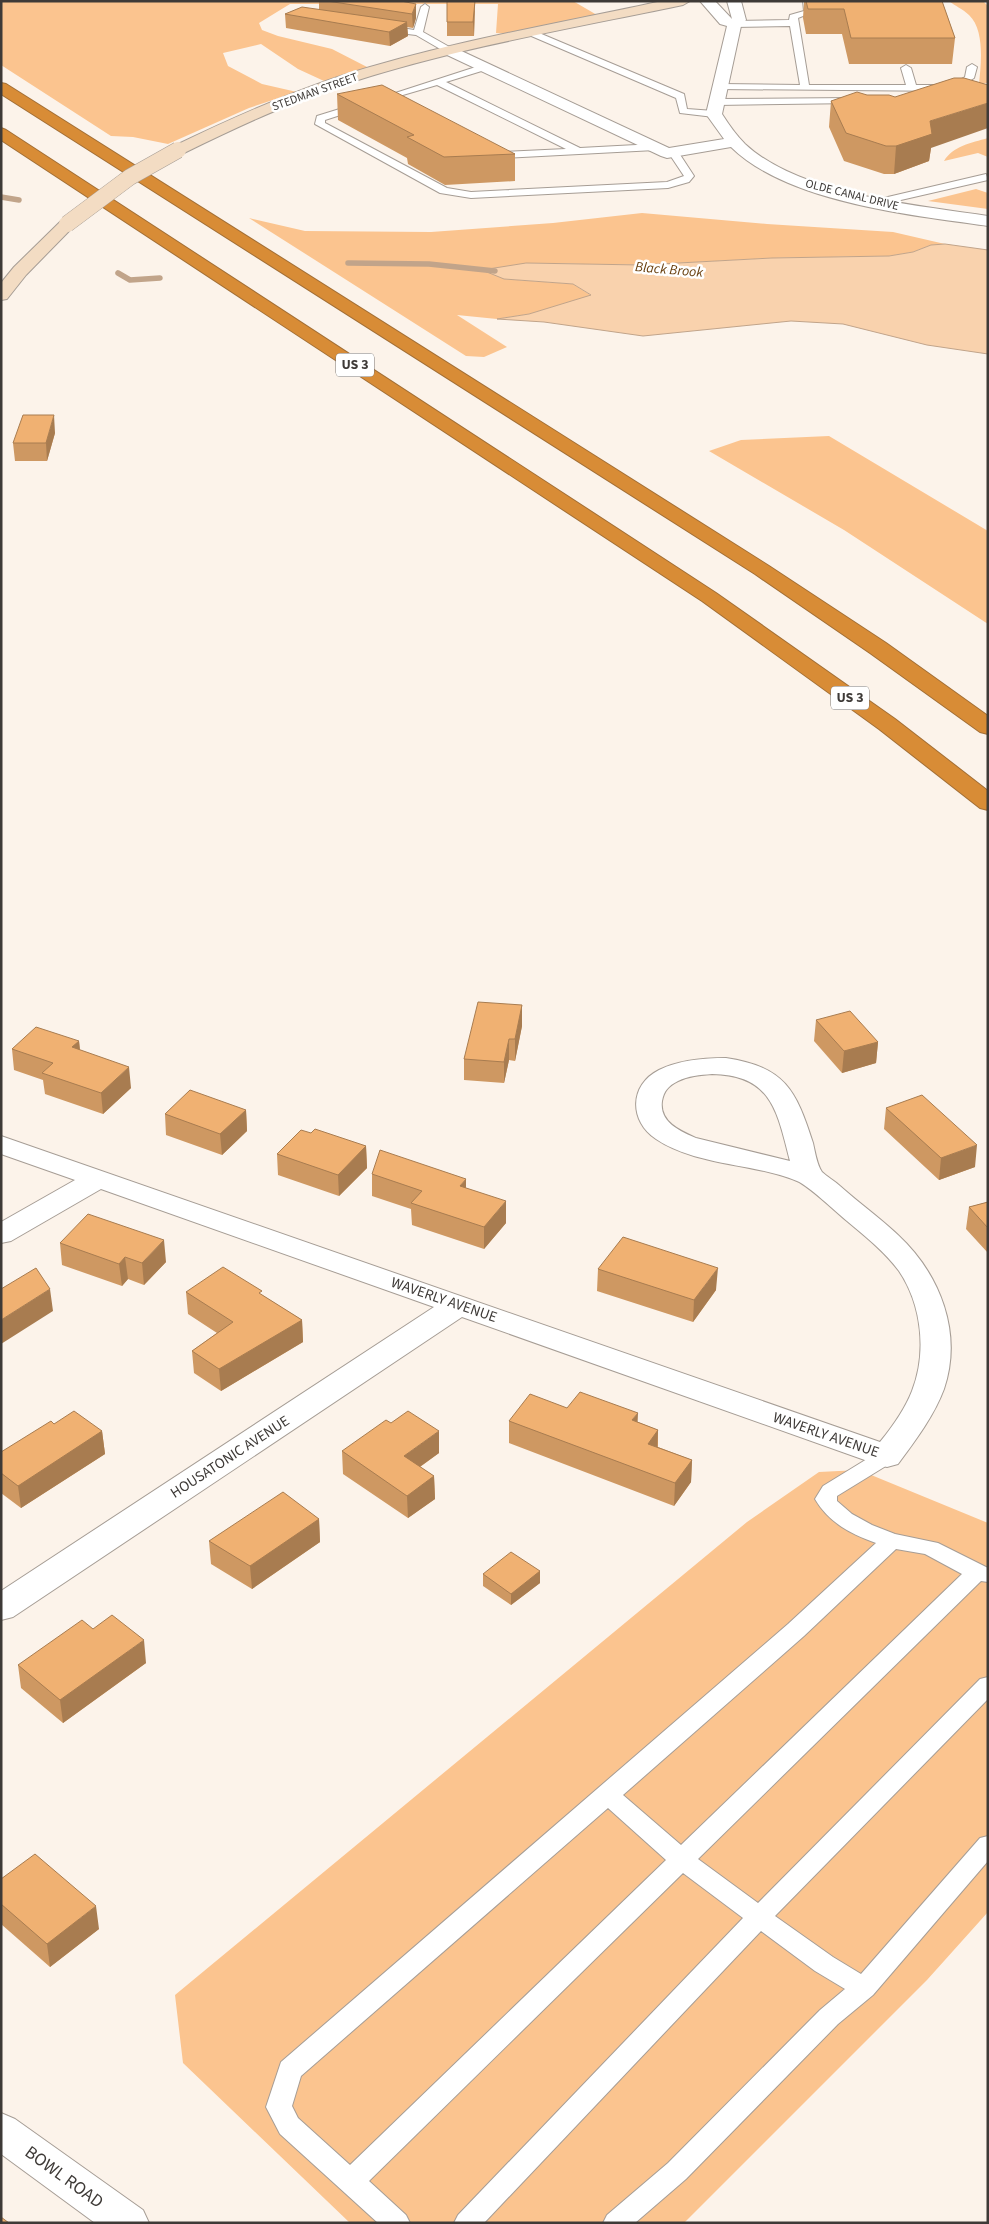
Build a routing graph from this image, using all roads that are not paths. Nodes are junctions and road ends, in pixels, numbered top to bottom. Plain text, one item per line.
1 (683, 1) edge
2 (707, 1) edge
3 (734, 1) edge
4 (807, 1) edge
5 (425, 8) dead end
6 (794, 23) junction
7 (734, 24) junction
8 (370, 26) edge
9 (418, 33) junction
10 (532, 33) junction
11 (450, 51) junction
12 (484, 67) junction
13 (972, 67) dead end
14 (906, 68) edge
15 (438, 82) junction
16 (1, 88) edge
17 (805, 88) junction
18 (912, 88) junction
19 (380, 99) junction
20 (718, 101) junction
21 (866, 101) edge
22 (406, 106) edge
23 (1, 133) edge
24 (735, 142) junction
25 (484, 146) edge
26 (655, 147) junction
27 (578, 151) junction
28 (673, 152) junction
29 (986, 177) dead end
30 (879, 202) junction
31 (988, 221) edge
32 (1, 295) edge
33 (988, 727) edge
34 (988, 803) edge
35 (1, 1144) edge
36 (809, 1175) junction
37 (98, 1179) junction
38 (1, 1234) edge
39 (459, 1306) junction
40 (887, 1456) junction
41 (892, 1541) junction
42 (982, 1574) edge
43 (1, 1608) edge
44 (988, 1686) edge
45 (608, 1795) junction
46 (988, 1845) edge
47 (681, 1859) junction
48 (760, 1917) junction
49 (864, 1988) junction
50 (1, 2131) edge
51 (351, 2182) junction
52 (128, 2223) edge
53 (397, 2223) edge
54 (467, 2223) edge
55 (616, 2223) edge

1 - 10 main road, STEDMAN STREET
2 - 7 street
3 - 7 street
4 - 6 lane
5 - 9 lane
6 - 7 lane
6 - 17 lane
7 - 20 street
8 - 9 lane
9 - 11 lane
10 - 11 main road, STEDMAN STREET
10 - 20 lane
11 - 12 street
11 - 32 main road, STEDMAN STREET, bridge
12 - 15 lane
12 - 26 street
13 - 18 lane
14 - 18 lane
15 - 19 lane
15 - 27 lane
16 - 33 highway
17 - 18 lane
17 - 20 lane
19 - 22 lane
19 - 28 lane
20 - 21 lane
20 - 24 street, OLDE CANAL DRIVE
23 - 34 highway, US 3
24 - 28 street
24 - 30 street, OLDE CANAL DRIVE
25 - 27 lane
26 - 27 lane
26 - 28 street
29 - 30 lane
30 - 31 street, OLDE CANAL DRIVE
35 - 37 street, WAVERLY AVENUE
36 - 36 street
36 - 40 street
37 - 38 street
37 - 39 street, WAVERLY AVENUE
39 - 40 street, WAVERLY AVENUE
39 - 43 street, HOUSATONIC AVENUE
40 - 41 lane
41 - 42 lane
41 - 45 lane
42 - 47 lane
44 - 48 lane
45 - 47 lane
45 - 51 lane
46 - 49 lane
47 - 48 lane
47 - 51 lane
48 - 49 lane
48 - 54 lane
49 - 55 lane
50 - 52 street, BOWL ROAD
51 - 53 lane

